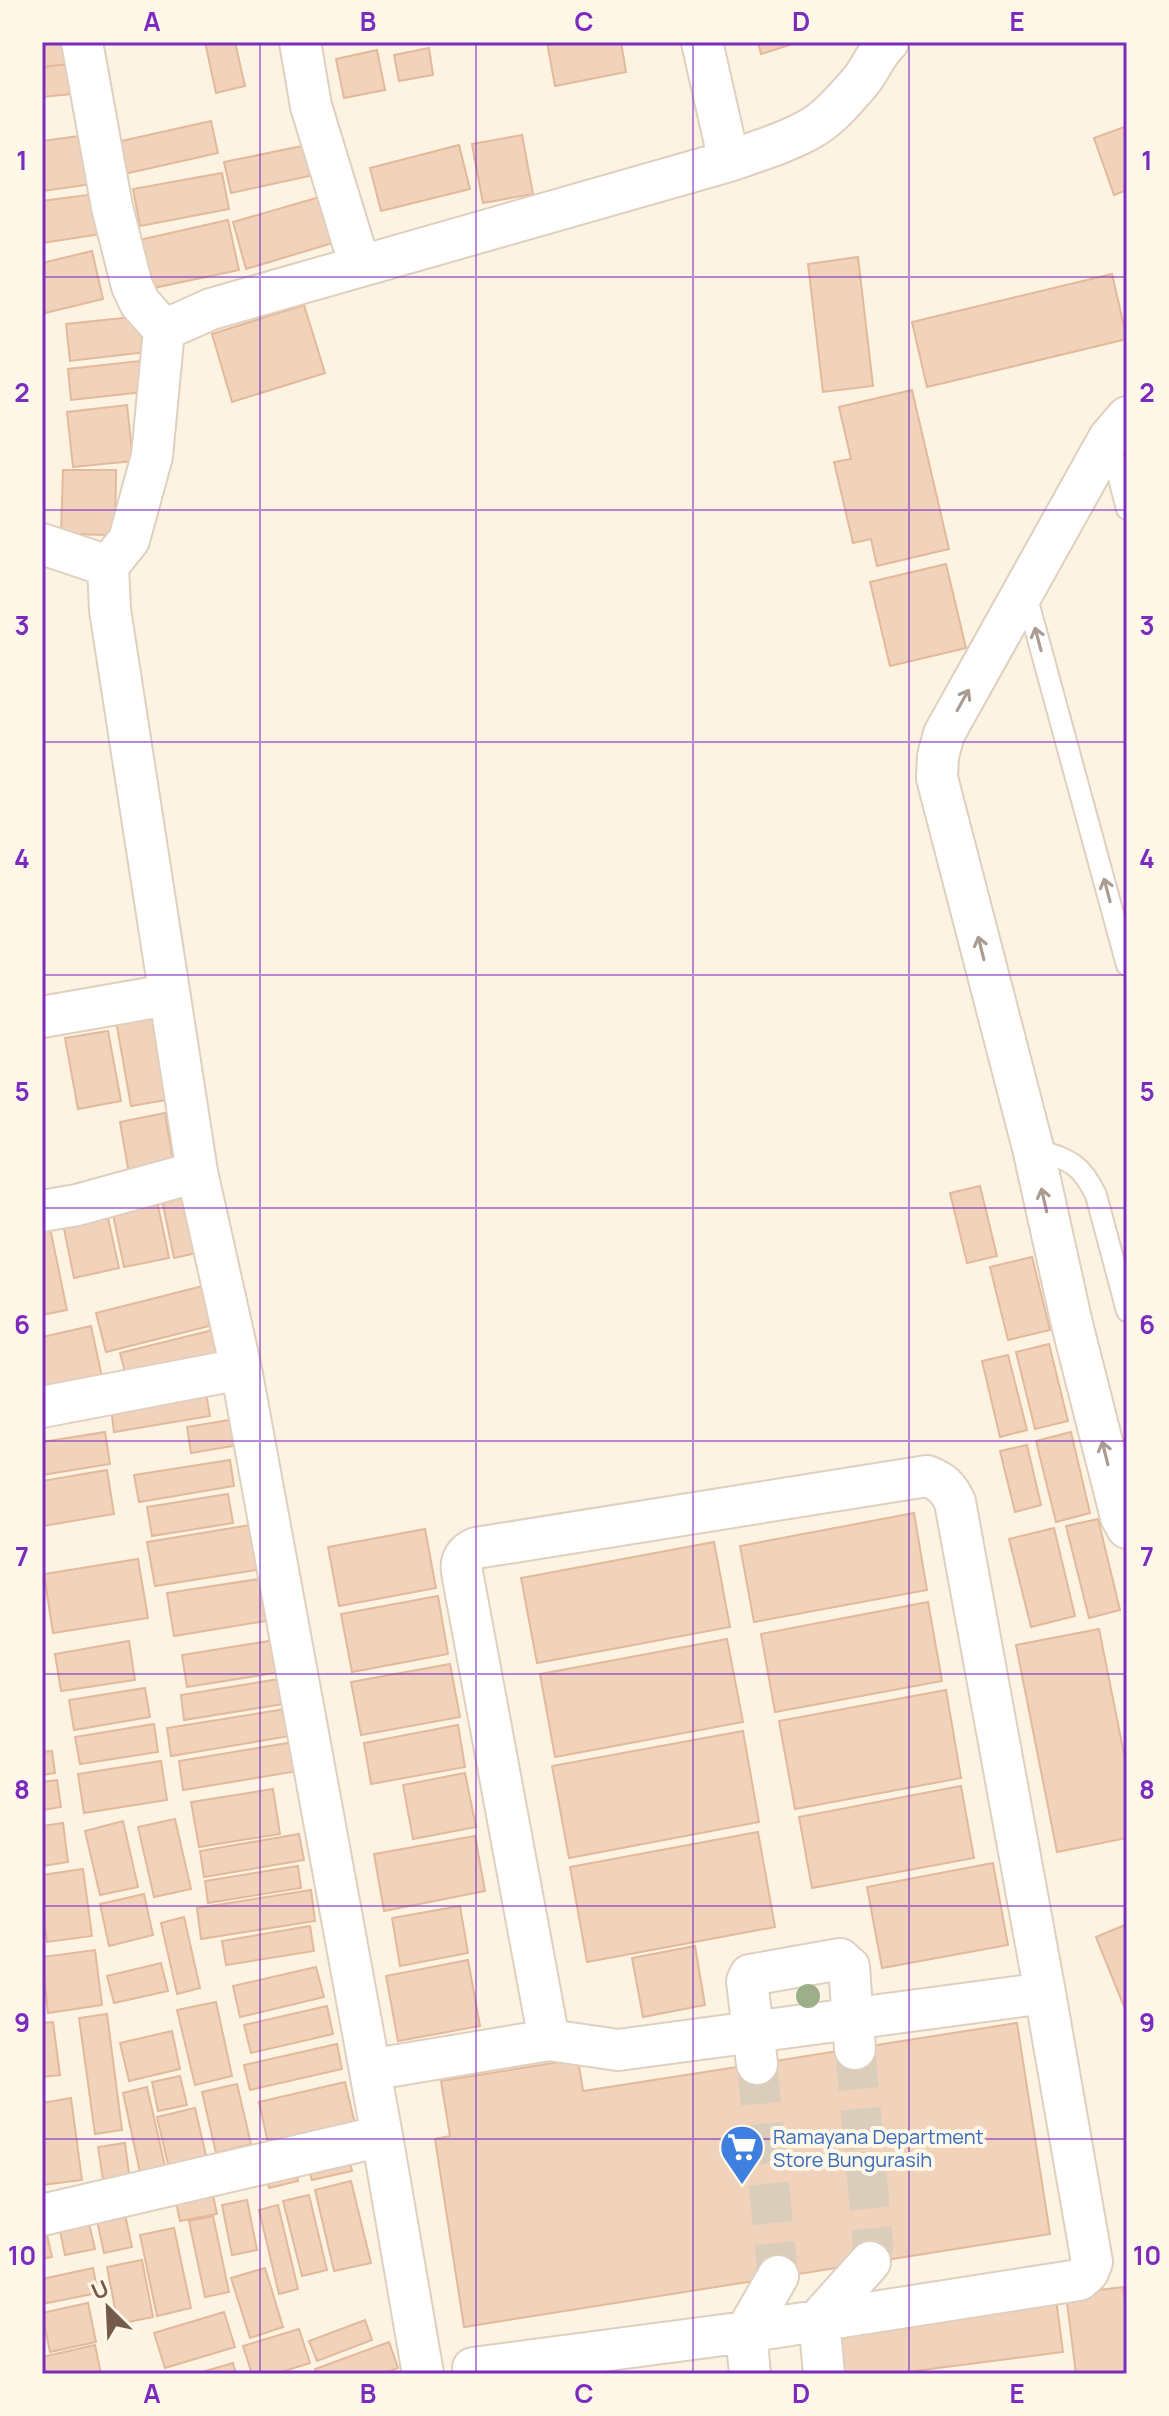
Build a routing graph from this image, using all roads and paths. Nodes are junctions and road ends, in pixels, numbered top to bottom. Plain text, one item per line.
1 (82, 42) edge
2 (300, 42) edge
3 (702, 42) edge
4 (880, 45) edge
5 (729, 161) junction
6 (360, 266) junction
7 (164, 330) junction
8 (1118, 428) edge
9 (1127, 509) edge
10 (42, 544) edge
11 (108, 566) junction
12 (1024, 588) junction
13 (1127, 965) edge
14 (168, 995) junction
15 (42, 1017) edge
16 (1033, 1148) junction
17 (197, 1172) junction
18 (42, 1211) edge
19 (1127, 1311) edge
20 (241, 1369) junction
21 (42, 1407) edge
22 (1127, 1528) edge
23 (1045, 1993) junction
24 (854, 2034) junction
25 (549, 2040) junction
26 (755, 2047) junction
27 (387, 2067) dead end
28 (382, 2136) junction
29 (42, 2215) edge
30 (870, 2262) tunnel mouth
31 (778, 2276) tunnel mouth
32 (819, 2319) junction
33 (746, 2332) junction
34 (473, 2368) dead end
35 (423, 2374) edge
36 (750, 2374) edge
37 (824, 2374) edge

1 - 7 street
2 - 6 street
3 - 5 street
4 - 5 street
5 - 6 street
6 - 7 street
7 - 11 street
8 - 9 lane
8 - 12 street
10 - 11 street
11 - 14 street
13 -> 12 lane
16 -> 12 street
14 - 15 street
14 - 17 street
16 - 19 lane
22 -> 16 street
17 - 18 street
17 - 20 street
20 - 21 street
20 - 28 street
23 - 24 street
23 - 25 street
23 - 32 street
24 - 26 street
24 - 26 street
25 - 26 street
25 - 27 street
28 - 29 street
28 - 35 street
30 - 32 street
31 - 33 street
32 - 33 street
32 - 37 street
33 - 34 street
33 - 36 street

